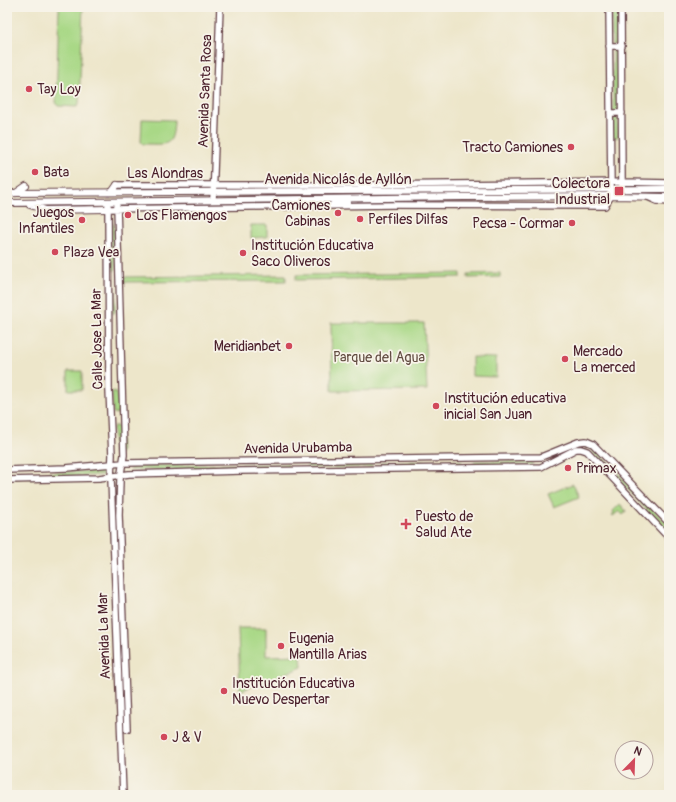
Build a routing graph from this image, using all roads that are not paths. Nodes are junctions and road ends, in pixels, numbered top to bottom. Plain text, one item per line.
1 (220, 7) edge
2 (609, 7) edge
3 (621, 7) edge
4 (610, 46) junction
5 (622, 46) junction
6 (622, 112) junction
7 (610, 113) junction
8 (669, 183) edge
9 (117, 185) joint
10 (370, 185) junction
11 (611, 185) junction
12 (622, 185) junction
13 (26, 186) dead end
14 (213, 188) junction
15 (557, 189) junction
16 (669, 189) edge
17 (356, 191) junction
18 (112, 192) junction
19 (7, 193) edge
20 (16, 193) junction
21 (556, 196) junction
22 (611, 196) junction
23 (622, 196) junction
24 (645, 196) junction
25 (669, 197) edge
26 (213, 200) junction
27 (358, 200) junction
28 (108, 202) junction
29 (117, 202) junction
30 (669, 202) edge
31 (7, 203) edge
32 (23, 203) junction
33 (332, 205) junction
34 (108, 209) junction
35 (117, 209) junction
36 (108, 220) junction
37 (117, 224) junction
38 (118, 258) junction
39 (108, 259) junction
40 (123, 463) junction
41 (112, 464) junction
42 (7, 470) edge
43 (121, 475) junction
44 (111, 476) junction
45 (7, 480) edge
46 (669, 523) edge
47 (669, 538) edge
48 (127, 729) dead end
49 (123, 795) edge

1 - 14 street, Avenida Santa Rosa
2 - 4 street
3 - 5 street
4 - 5 street
4 - 7 street
5 - 6 street
6 - 7 street
6 - 12 street
7 - 11 street
8 - 12 street, Avenida Nicolás de Ayllón
9 - 14 street, Las Alondras
9 - 18 main road
10 - 11 street, Avenida Nicolás de Ayllón
10 - 14 street, Avenida Nicolás de Ayllón
10 - 17 main road
11 - 12 main road, Avenida Nicolás de Ayllón
11 - 15 main road, Avenida Nicolás de Ayllón
11 - 22 street
12 - 16 main road, Avenida Nicolás de Ayllón
12 - 23 street
13 - 20 main road
14 - 17 main road, Avenida Nicolás de Ayllón
14 - 18 main road, Avenida Nicolás de Ayllón
14 - 26 street, Avenida Santa Rosa
15 - 17 main road, Avenida Nicolás de Ayllón
15 - 21 main road
18 - 20 main road, Avenida Nicolás de Ayllón
19 - 20 main road, Avenida Nicolás de Ayllón
21 - 22 main road, Avenida Nicolás de Ayllón
21 - 27 main road, Avenida Nicolás de Ayllón
22 - 23 main road, Avenida Nicolás de Ayllón
22 - 33 street, Avenida Nicolás de Ayllón
23 - 24 main road, Avenida Nicolás de Ayllón
24 - 25 main road, Avenida Nicolás de Ayllón
24 - 30 street
26 - 27 main road, Avenida Nicolás de Ayllón
26 - 29 main road, Avenida Nicolás de Ayllón
27 - 33 main road
28 - 29 main road, Avenida Nicolás de Ayllón
28 - 32 main road, Avenida Nicolás de Ayllón
28 - 34 street, Calle Jose La Mar
29 - 35 street, Calle Jose La Mar
31 - 32 main road, Avenida Nicolás de Ayllón
32 - 34 main road
33 - 35 street, Avenida Nicolás de Ayllón
34 - 35 street, Avenida Nicolás de Ayllón
34 - 36 street, Calle Jose La Mar
35 - 37 street, Calle Jose La Mar
36 - 37 street
36 - 39 street, Calle Jose La Mar
37 - 38 street, Calle Jose La Mar
38 - 39 street
38 - 40 street, Calle Jose La Mar
39 - 41 street, Calle Jose La Mar
40 - 41 street, Avenida Urubamba
40 - 43 street, Calle Jose La Mar
40 - 46 street, Avenida Urubamba
41 - 42 street, Avenida Urubamba
41 - 44 street, Calle Jose La Mar
43 - 44 street, Avenida Urubamba
43 - 47 street, Avenida Urubamba
43 - 48 street, Avenida La Mar
44 - 45 street, Avenida Urubamba
44 - 49 street, Avenida La Mar

